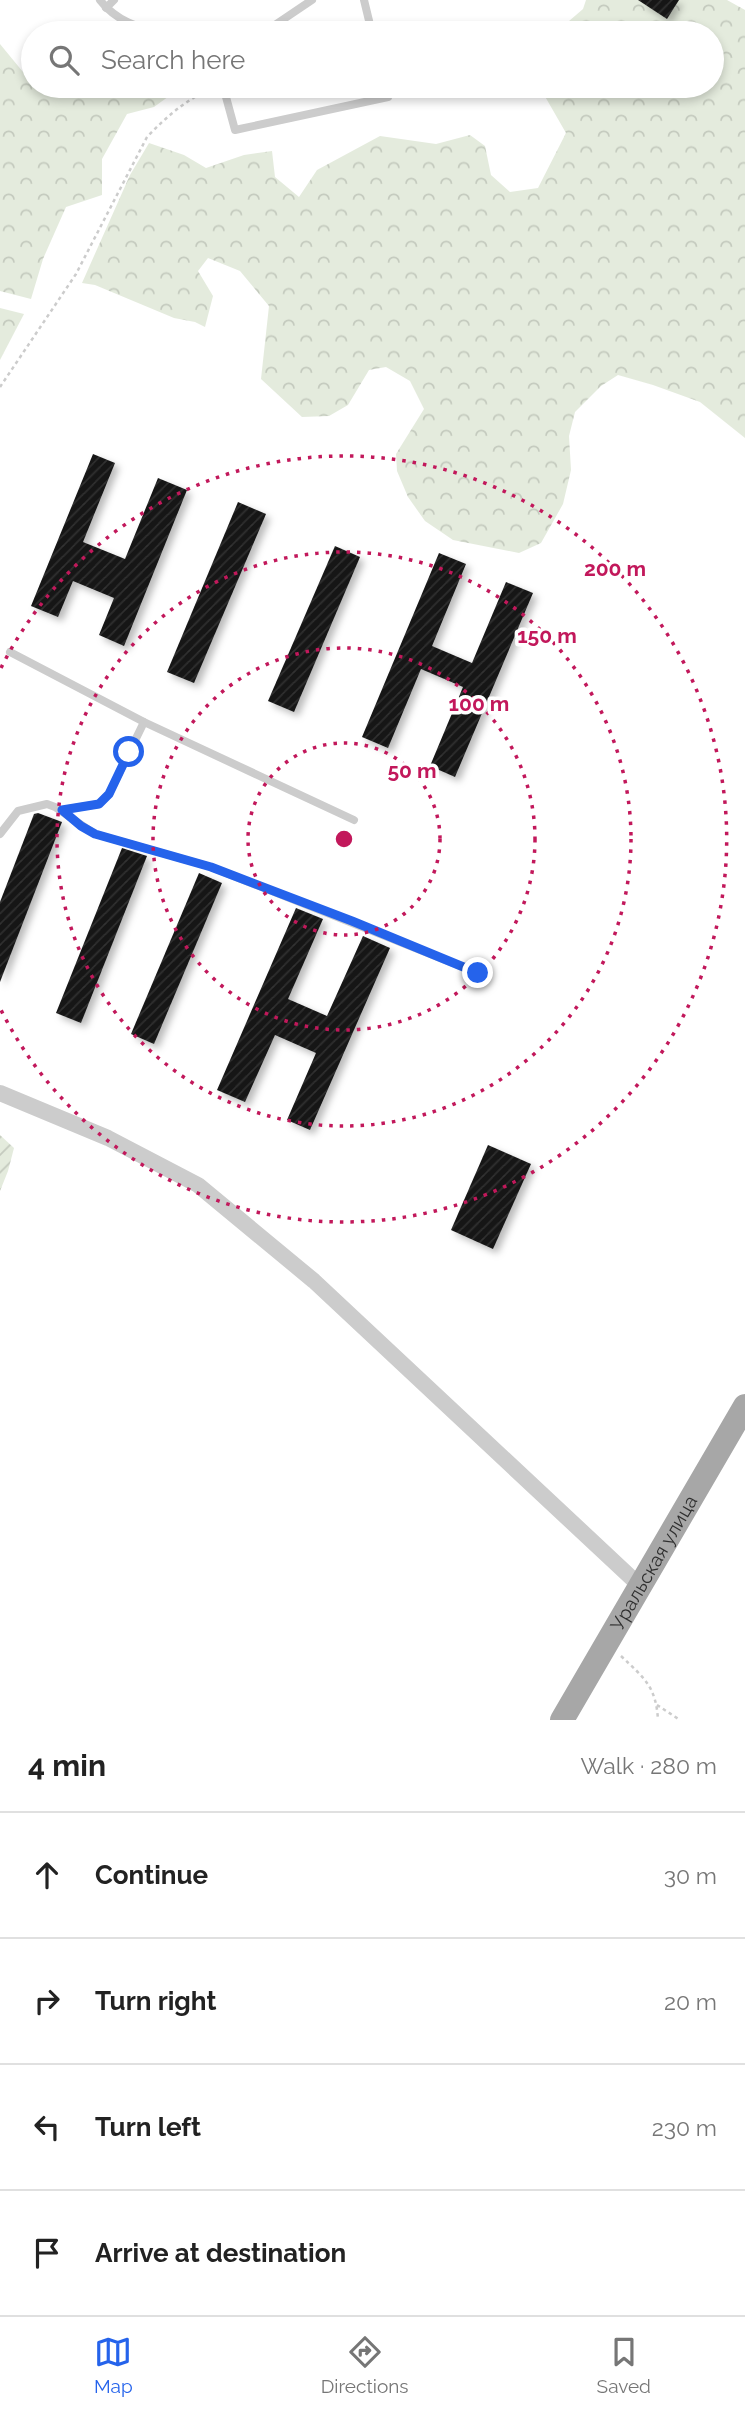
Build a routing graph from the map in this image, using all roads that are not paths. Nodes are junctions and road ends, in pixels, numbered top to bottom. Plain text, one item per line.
1 (100, 0) edge
2 (114, 0) edge
3 (312, 0) edge
4 (364, 0) edge
5 (106, 8) junction
6 (123, 21) edge
7 (281, 21) edge
8 (369, 21) edge
9 (226, 98) edge
10 (383, 98) edge
11 (10, 652) dead end
12 (144, 722) junction
13 (62, 810) junction
14 (355, 820) dead end
15 (0, 834) edge
16 (478, 973) dead end
17 (0, 1093) edge
18 (745, 1406) edge
19 (639, 1585) junction
20 (562, 1720) edge

1 - 5 lane
2 - 5 lane
3 - 7 lane
4 - 8 lane
5 - 6 lane
9 - 10 lane
11 - 12 lane
12 - 13 lane
12 - 14 lane
13 - 15 lane
13 - 16 lane
17 - 19 street
18 - 19 main road, Уральская улица
19 - 20 main road, Уральская улица

